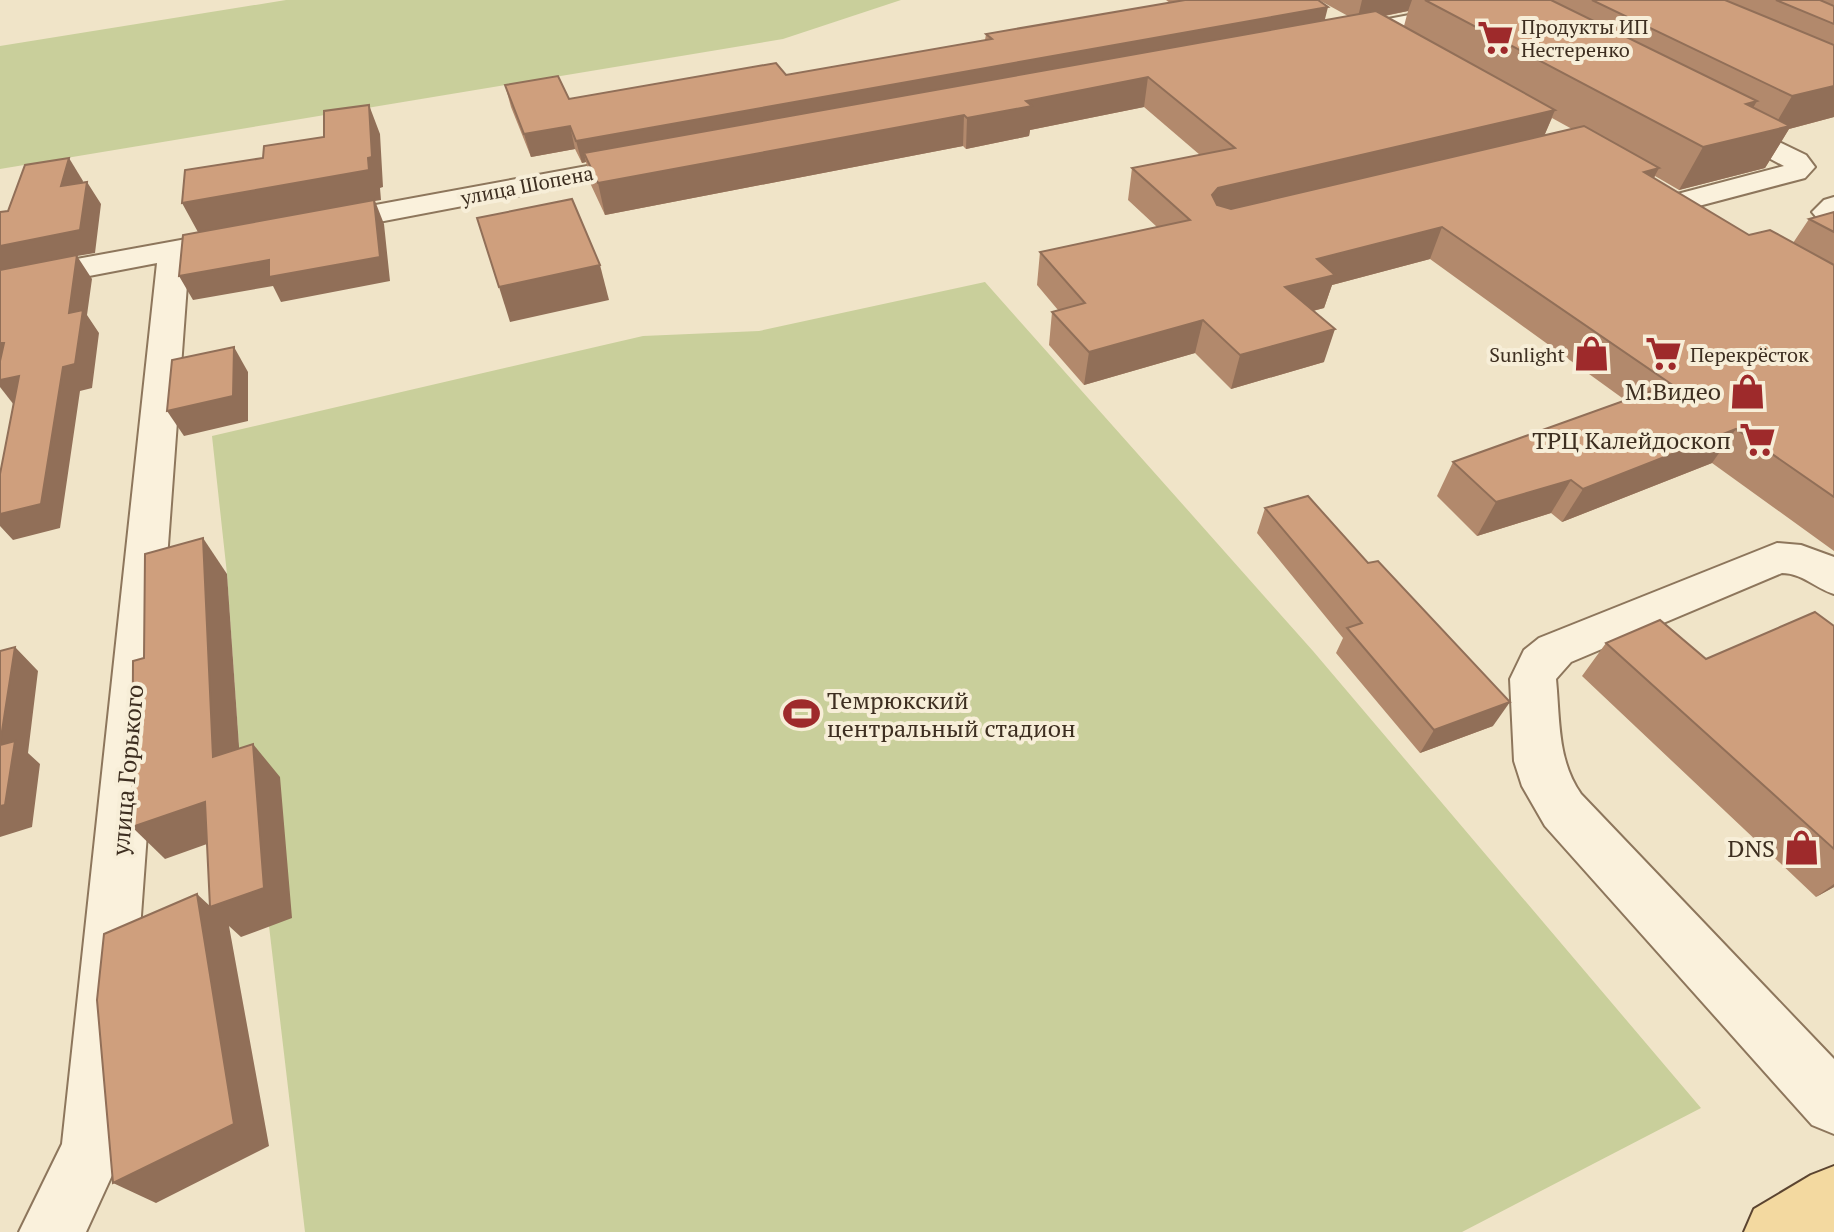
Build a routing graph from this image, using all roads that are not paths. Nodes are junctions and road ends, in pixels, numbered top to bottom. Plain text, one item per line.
1 (1525, 0) edge
2 (1497, 5) junction
3 (1538, 26) edge
4 (1413, 52) edge
5 (1701, 111) edge
6 (677, 158) edge
7 (1650, 188) edge
8 (1676, 203) junction
9 (1834, 206) edge
10 (1834, 219) edge
11 (1715, 226) edge
12 (299, 228) edge
13 (268, 233) edge
14 (174, 251) junction
15 (0, 283) edge
16 (1834, 578) edge
17 (1834, 1103) edge
18 (1834, 1198) edge
19 (52, 1232) edge
20 (1777, 1232) edge

1 - 2 street
2 - 3 street
2 - 4 street
5 - 8 street
6 - 12 street, улица Шопена
7 - 8 street
8 - 11 street
9 - 10 street
13 - 14 street
14 - 15 street
14 - 19 street, улица Горького
16 - 17 street
18 - 20 main road

